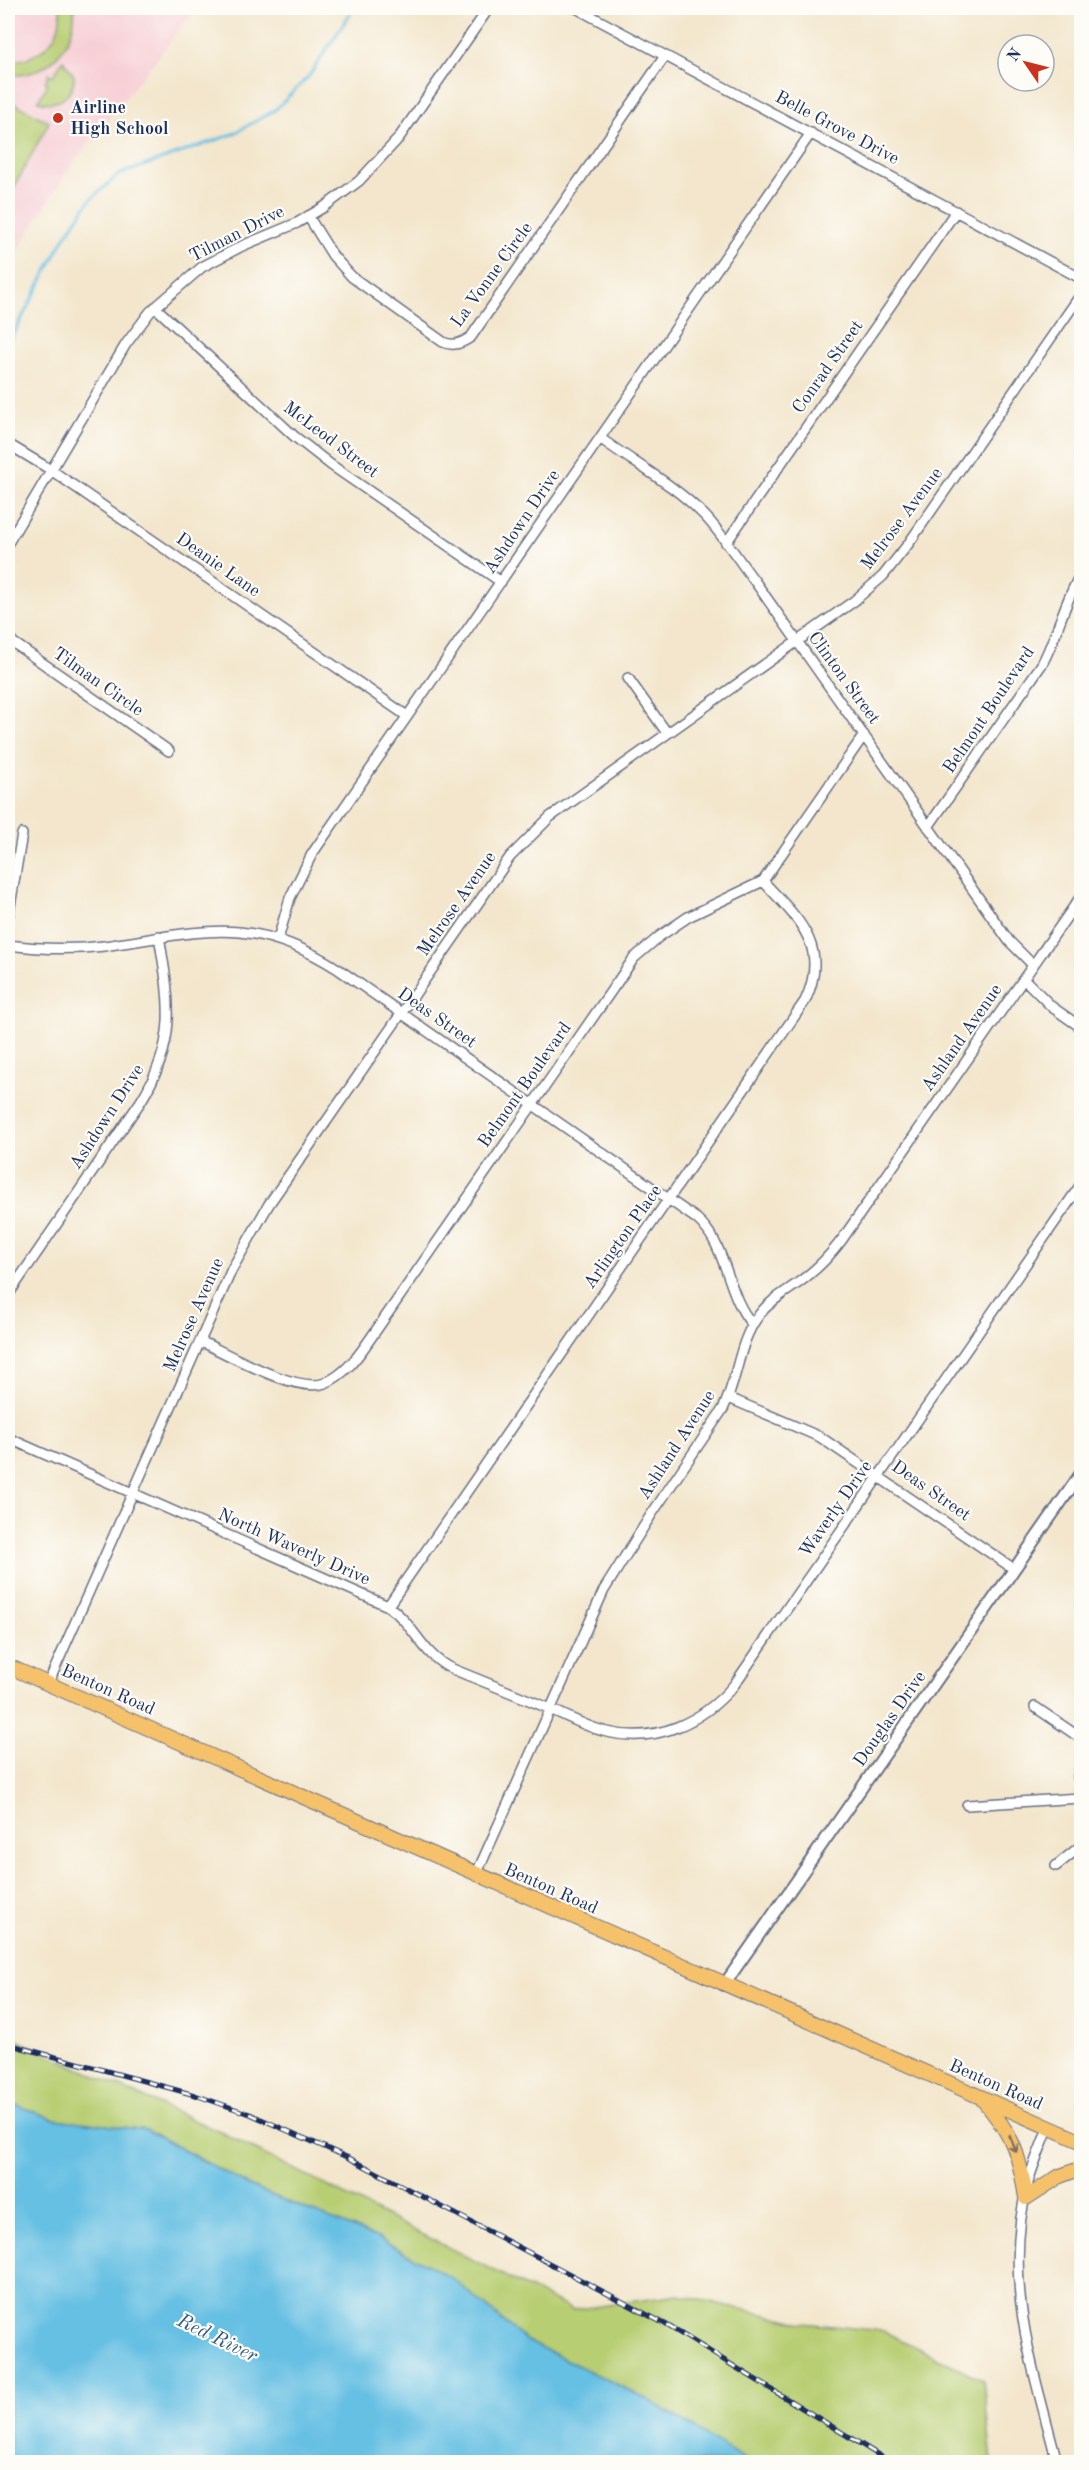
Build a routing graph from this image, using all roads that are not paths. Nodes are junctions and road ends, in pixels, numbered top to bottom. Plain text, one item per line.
1 (489, 8) edge
2 (576, 8) edge
3 (665, 56) junction
4 (811, 133) junction
5 (956, 211) junction
6 (308, 216) junction
7 (1082, 279) edge
8 (1082, 293) edge
9 (155, 307) junction
10 (600, 438) junction
11 (8, 444) edge
12 (51, 470) junction
13 (8, 543) edge
14 (726, 543) junction
15 (1082, 572) edge
16 (501, 582) junction
17 (8, 639) edge
18 (797, 642) junction
19 (628, 678) dead end
20 (407, 716) junction
21 (667, 733) junction
22 (864, 735) junction
23 (169, 751) dead end
24 (928, 827) junction
25 (22, 834) dead end
26 (763, 881) junction
27 (1082, 895) edge
28 (8, 918) edge
29 (159, 936) junction
30 (278, 939) junction
31 (8, 945) edge
32 (1033, 965) junction
33 (1024, 979) junction
34 (402, 1013) junction
35 (1082, 1028) edge
36 (532, 1104) junction
37 (1082, 1183) edge
38 (669, 1199) junction
39 (8, 1295) edge
40 (752, 1324) junction
41 (200, 1341) junction
42 (729, 1398) junction
43 (8, 1438) edge
44 (1082, 1472) edge
45 (879, 1475) junction
46 (133, 1494) junction
47 (1014, 1569) junction
48 (388, 1606) junction
49 (8, 1666) edge
50 (48, 1684) junction
51 (1035, 1707) dead end
52 (549, 1709) junction
53 (1082, 1739) edge
54 (1082, 1758) edge
55 (1081, 1800) edge
56 (967, 1805) dead end
57 (1082, 1845) edge
58 (1056, 1866) dead end
59 (476, 1875) junction
60 (724, 1985) junction
61 (982, 2099) junction
62 (1048, 2128) junction
63 (1082, 2142) edge
64 (1082, 2168) edge
65 (1026, 2198) junction
66 (1057, 2463) edge

1 - 6 street, Tilman Drive
2 - 3 street, Belle Grove Drive
3 - 4 street, Belle Grove Drive
3 - 6 street, La Vonne Circle
4 - 5 street, Belle Grove Drive
4 - 10 street, Ashdown Drive
5 - 7 street, Belle Grove Drive
5 - 14 street, Conrad Street
6 - 9 street, Tilman Drive
8 - 18 street, Melrose Avenue
9 - 12 street, Tilman Drive
9 - 16 street, McLeod Street
10 - 14 street, Clinton Street
10 - 16 street, Ashdown Drive
11 - 12 street, Deanie Lane
12 - 13 street, Tilman Drive
12 - 20 street, Deanie Lane
14 - 18 street, Clinton Street
15 - 24 street, Belmont Boulevard
16 - 20 street, Ashdown Drive
17 - 23 street, Tilman Circle
18 - 21 street, Melrose Avenue
18 - 22 street, Clinton Street
19 - 21 street
20 - 30 street, Ashdown Drive
21 - 34 street, Melrose Avenue
22 - 24 street, Clinton Street
22 - 26 street, Belmont Boulevard
24 - 32 street, Clinton Street
25 - 28 street
26 - 36 street, Belmont Boulevard
26 - 38 street, Arlington Place
27 - 32 street, Ashland Avenue
29 - 30 street, Deas Street
29 - 31 street, Deas Street
29 - 39 street, Ashdown Drive
30 - 34 street, Deas Street
32 - 33 street, Ashland Avenue
33 - 35 street
33 - 40 street, Ashland Avenue
34 - 36 street, Deas Street
34 - 41 street, Melrose Avenue
36 - 38 street, Deas Street
36 - 41 street, Belmont Boulevard
37 - 45 street, Waverly Drive
38 - 40 street, Deas Street
38 - 48 street, Arlington Place
40 - 42 street, Ashland Avenue
41 - 46 street, Melrose Avenue
42 - 45 street, Deas Street
42 - 52 street, Ashland Avenue
43 - 46 street, North Waverly Drive
44 - 47 street, Douglas Drive
45 - 47 street, Deas Street
45 - 52 street, Waverly Drive
46 - 48 street, North Waverly Drive
46 - 50 street, Melrose Avenue
47 - 60 street, Douglas Drive
48 - 52 street, North Waverly Drive
49 - 50 main road, Benton Road
50 - 59 main road, Benton Road
51 - 53 street
52 - 59 street, Ashland Avenue
54 - 55 street
55 - 56 street
57 - 58 street
59 - 60 main road, Benton Road
60 - 61 main road, Benton Road
61 - 62 main road, Benton Road
61 -> 65 main road
62 - 63 main road, Benton Road
62 - 65 street
64 - 65 main road
65 - 66 street

